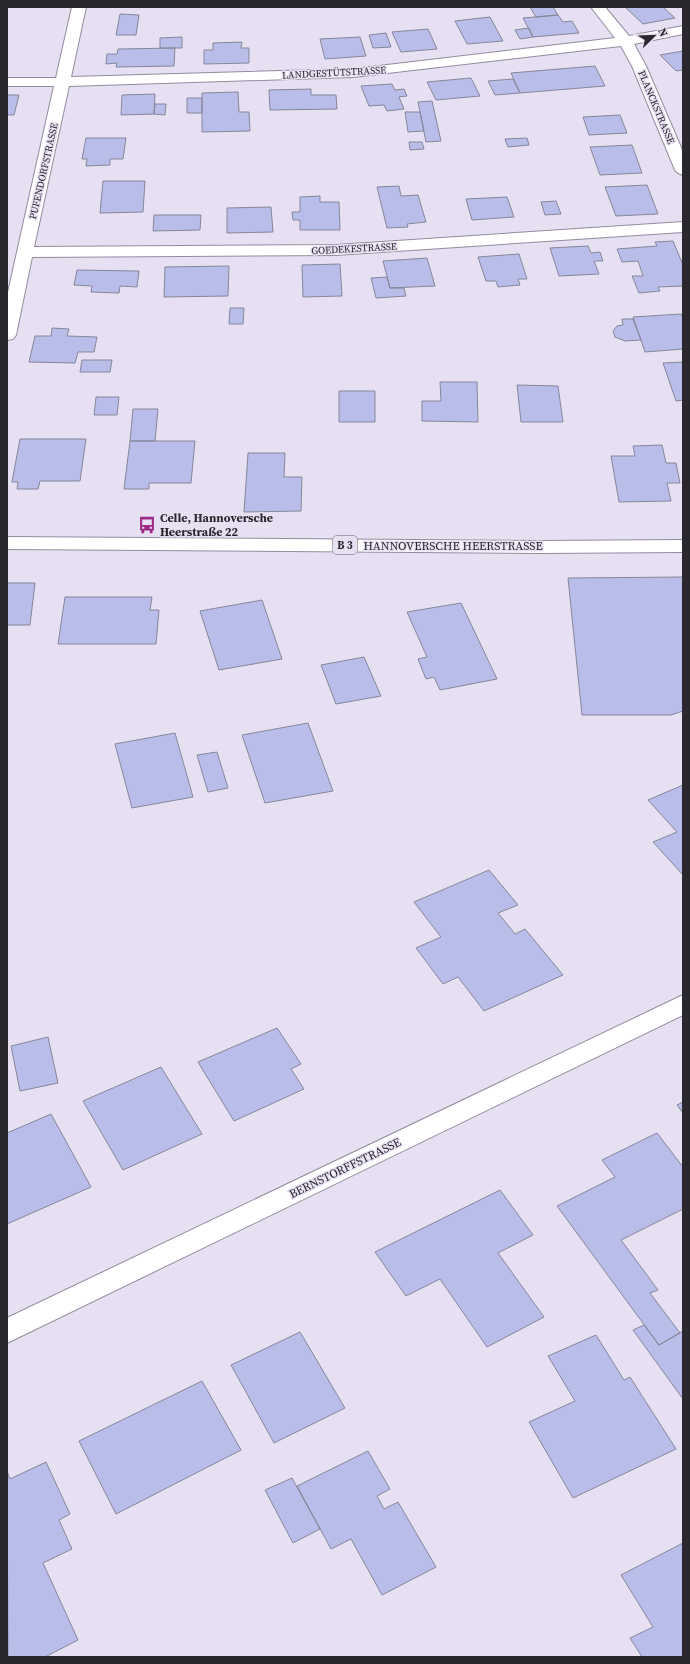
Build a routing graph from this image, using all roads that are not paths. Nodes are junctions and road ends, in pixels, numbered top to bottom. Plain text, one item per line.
1 (79, 7) edge
2 (598, 7) edge
3 (683, 30) edge
4 (625, 41) junction
5 (7, 82) edge
6 (62, 82) junction
7 (683, 170) edge
8 (683, 227) edge
9 (25, 252) junction
10 (7, 335) edge
11 (7, 543) edge
12 (683, 546) edge
13 (683, 1004) edge
14 (7, 1331) edge

1 - 6 street, PUFENDORFSTRASSE
2 - 4 street, PLANCKSTRASSE
3 - 4 street, LANDGESTÜTSTRASSE
4 - 6 street, LANDGESTÜTSTRASSE
4 - 7 street, PLANCKSTRASSE
5 - 6 street, LANDGESTÜTSTRASSE
6 - 9 street, PUFENDORFSTRASSE
8 - 9 street, GOEDEKESTRASSE
9 - 10 street, PUFENDORFSTRASSE
11 - 12 street, HANNOVERSCHE HEERSTRASSE / B 3
13 - 14 street, BERNSTORFFSTRASSE

